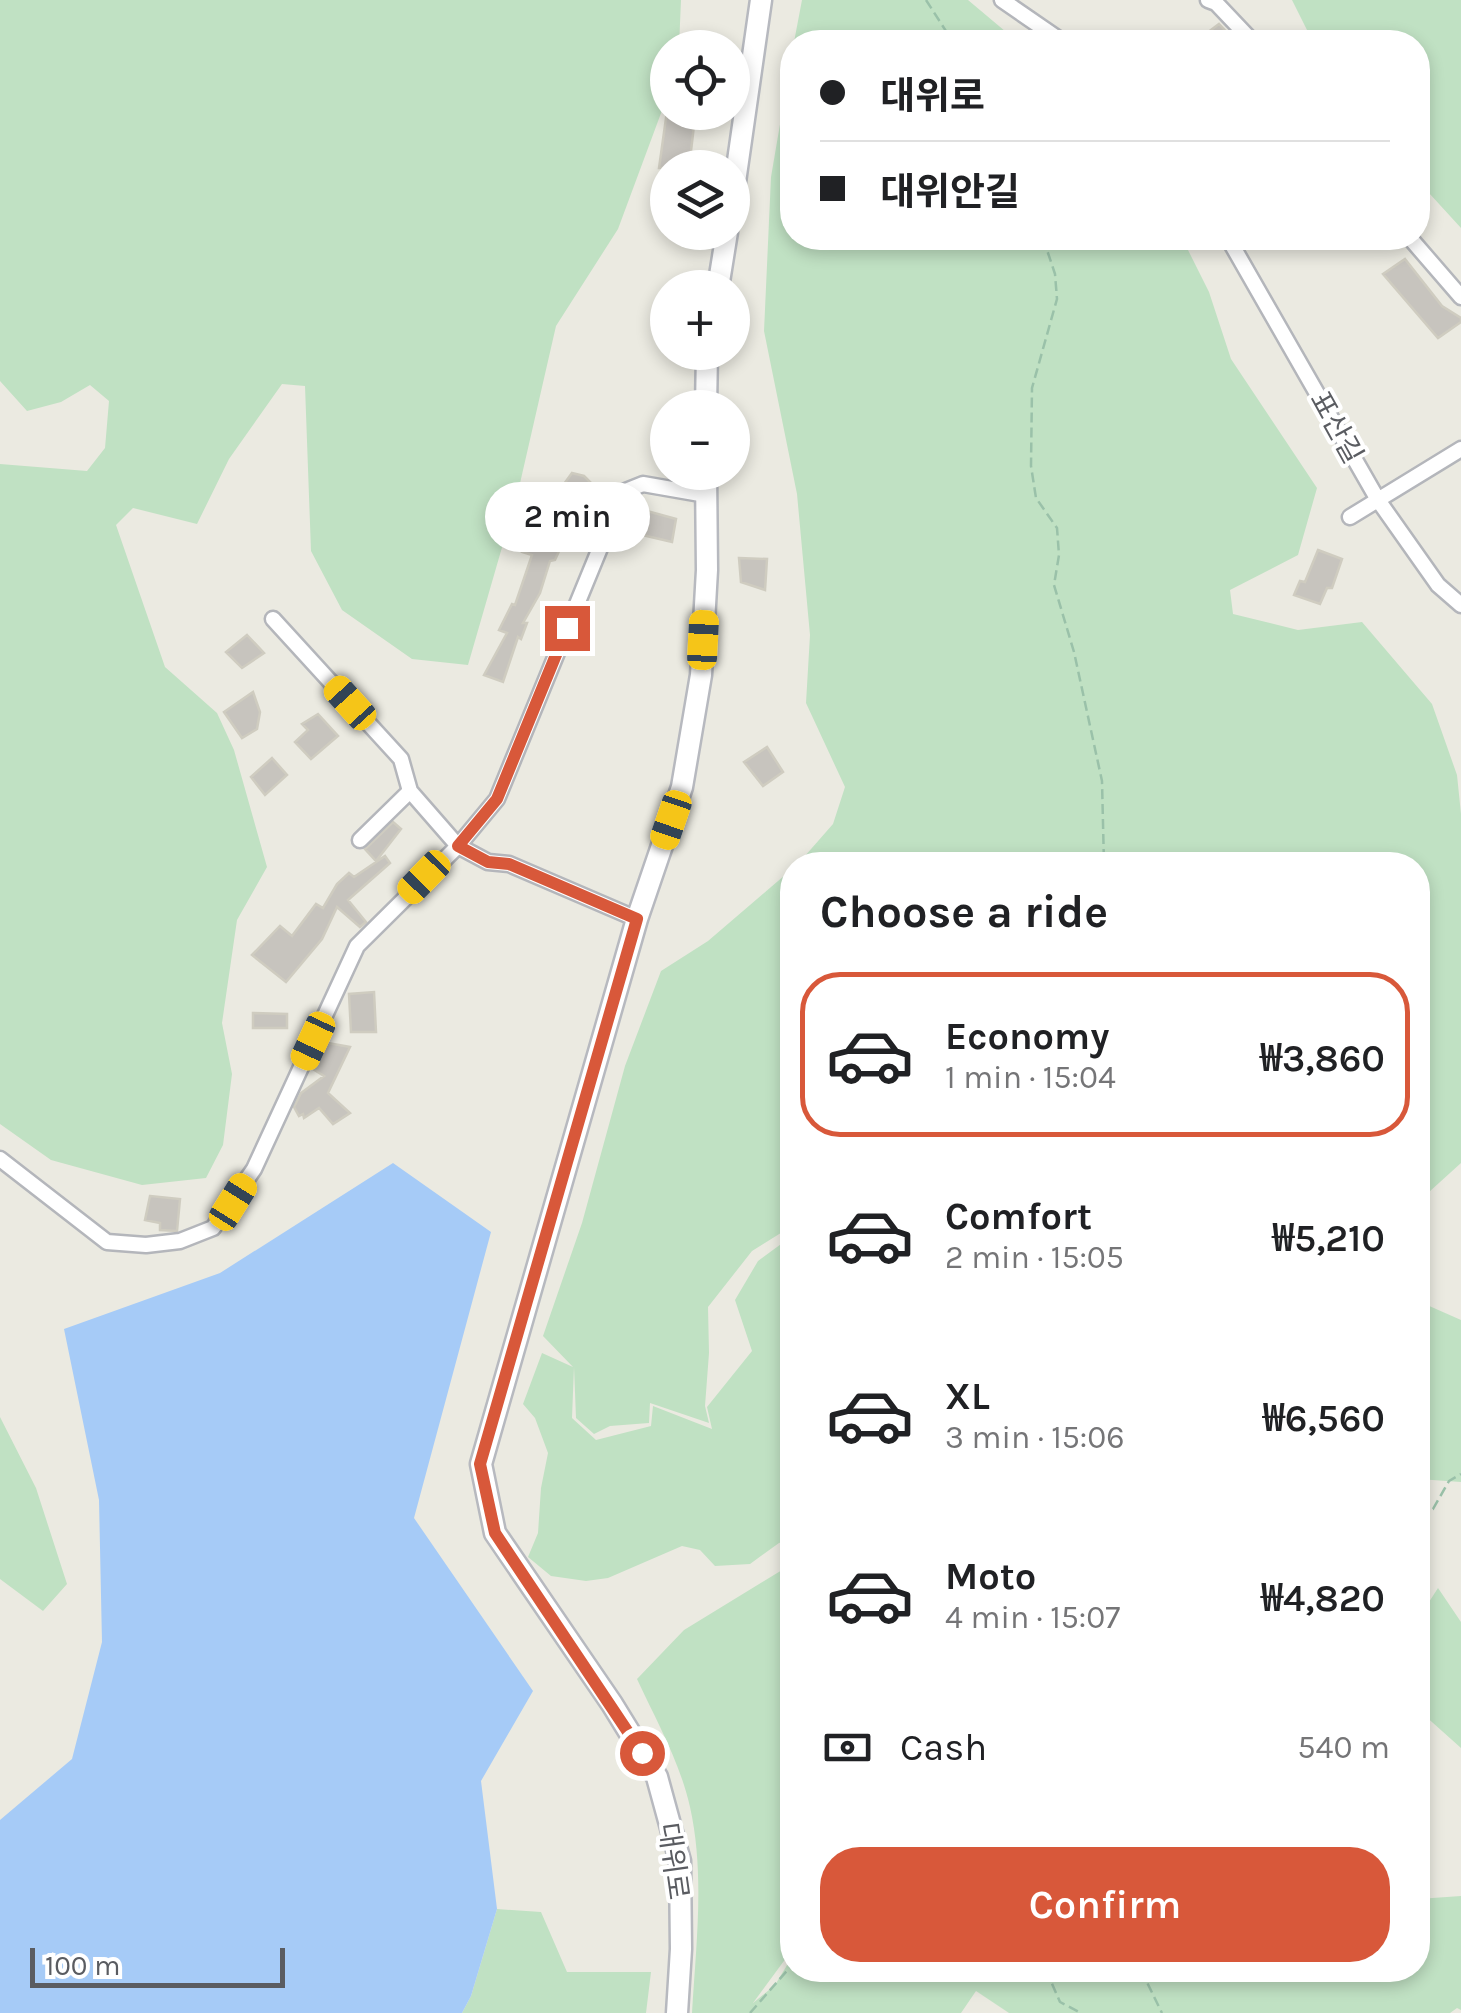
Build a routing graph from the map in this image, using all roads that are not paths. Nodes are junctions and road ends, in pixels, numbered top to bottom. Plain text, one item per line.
1 (761, 0) edge
2 (1002, 0) edge
3 (1208, 0) edge
4 (1046, 30) edge
5 (1241, 30) edge
6 (740, 150) edge
7 (1235, 250) edge
8 (1420, 250) edge
9 (1461, 297) edge
10 (1461, 449) edge
11 (706, 490) edge
12 (706, 496) junction
13 (1378, 500) junction
14 (1350, 516) dead end
15 (1461, 605) edge
16 (273, 618) dead end
17 (410, 791) junction
18 (360, 840) dead end
19 (458, 846) junction
20 (637, 919) junction
21 (0, 1160) edge
22 (676, 2013) edge

1 - 6 main road
2 - 4 street
3 - 5 street
7 - 13 street, 표산길
8 - 9 street
10 - 13 street
11 - 12 main road, 대위로
12 - 19 street
12 - 20 main road, 대위로
13 - 14 street
13 - 15 street, 표산길
16 - 17 street
17 - 18 street
17 - 19 street
19 - 20 street
19 - 21 street
20 - 22 main road, 대위로

